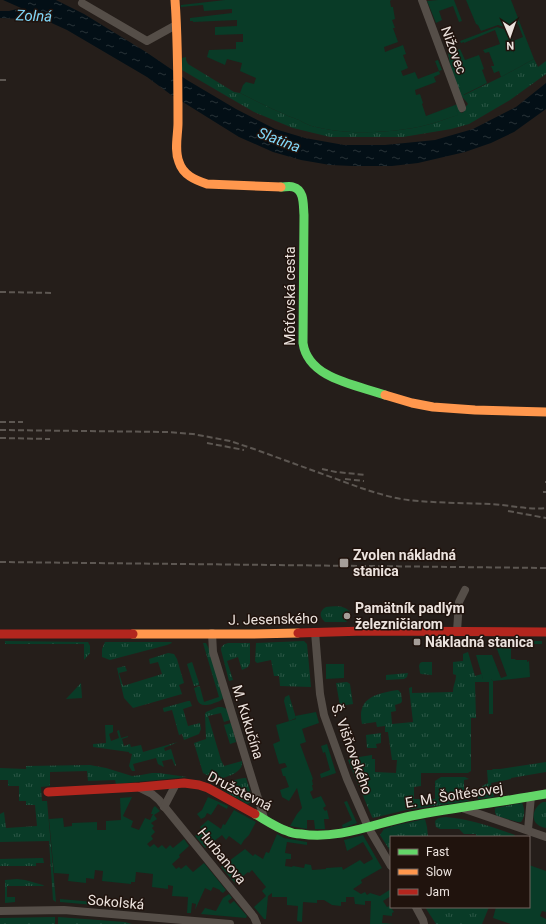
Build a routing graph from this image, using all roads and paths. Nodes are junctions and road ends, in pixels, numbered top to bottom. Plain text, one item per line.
1 (175, 0) edge
2 (422, 0) edge
3 (82, 3) dead end
4 (176, 25) junction
5 (462, 108) dead end
6 (546, 412) edge
7 (465, 590) dead end
8 (457, 631) junction
9 (316, 632) junction
10 (546, 632) edge
11 (0, 634) edge
12 (212, 634) junction
13 (176, 784) junction
14 (140, 788) junction
15 (48, 792) dead end
16 (546, 794) edge
17 (531, 796) junction
18 (164, 807) junction
19 (462, 808) junction
20 (264, 818) junction
21 (368, 827) junction
22 (528, 830) junction
23 (546, 837) edge
24 (390, 864) edge
25 (417, 908) edge
26 (0, 910) edge
27 (140, 921) edge
28 (230, 924) edge
29 (257, 924) edge
30 (424, 924) edge

1 - 4 street
2 - 5 street, Nižovec
3 - 4 street
4 - 6 street, Môťovská cesta
7 - 8 street
8 - 9 street, J. Jesenského
8 - 10 street, J. Jesenského
9 - 12 street, J. Jesenského
9 - 21 street, Š. Višňovského
11 - 12 street, J. Jesenského
12 - 20 street, M. Kukučína
13 - 14 street, Družstevná
13 - 18 street
13 - 20 street, Družstevná
14 - 15 street, Družstevná
14 - 18 street, Hurbanova
16 - 17 street, E. M. Šoltésovej
17 - 19 street, E. M. Šoltésovej
17 - 22 street
18 - 29 street, Hurbanova
19 - 21 street, E. M. Šoltésovej
19 - 22 street
20 - 21 street, Družstevná
21 - 24 street, Š. Višňovského
22 - 23 street
25 - 30 street
26 - 27 street, Sokolská
27 - 28 street, Sokolská

